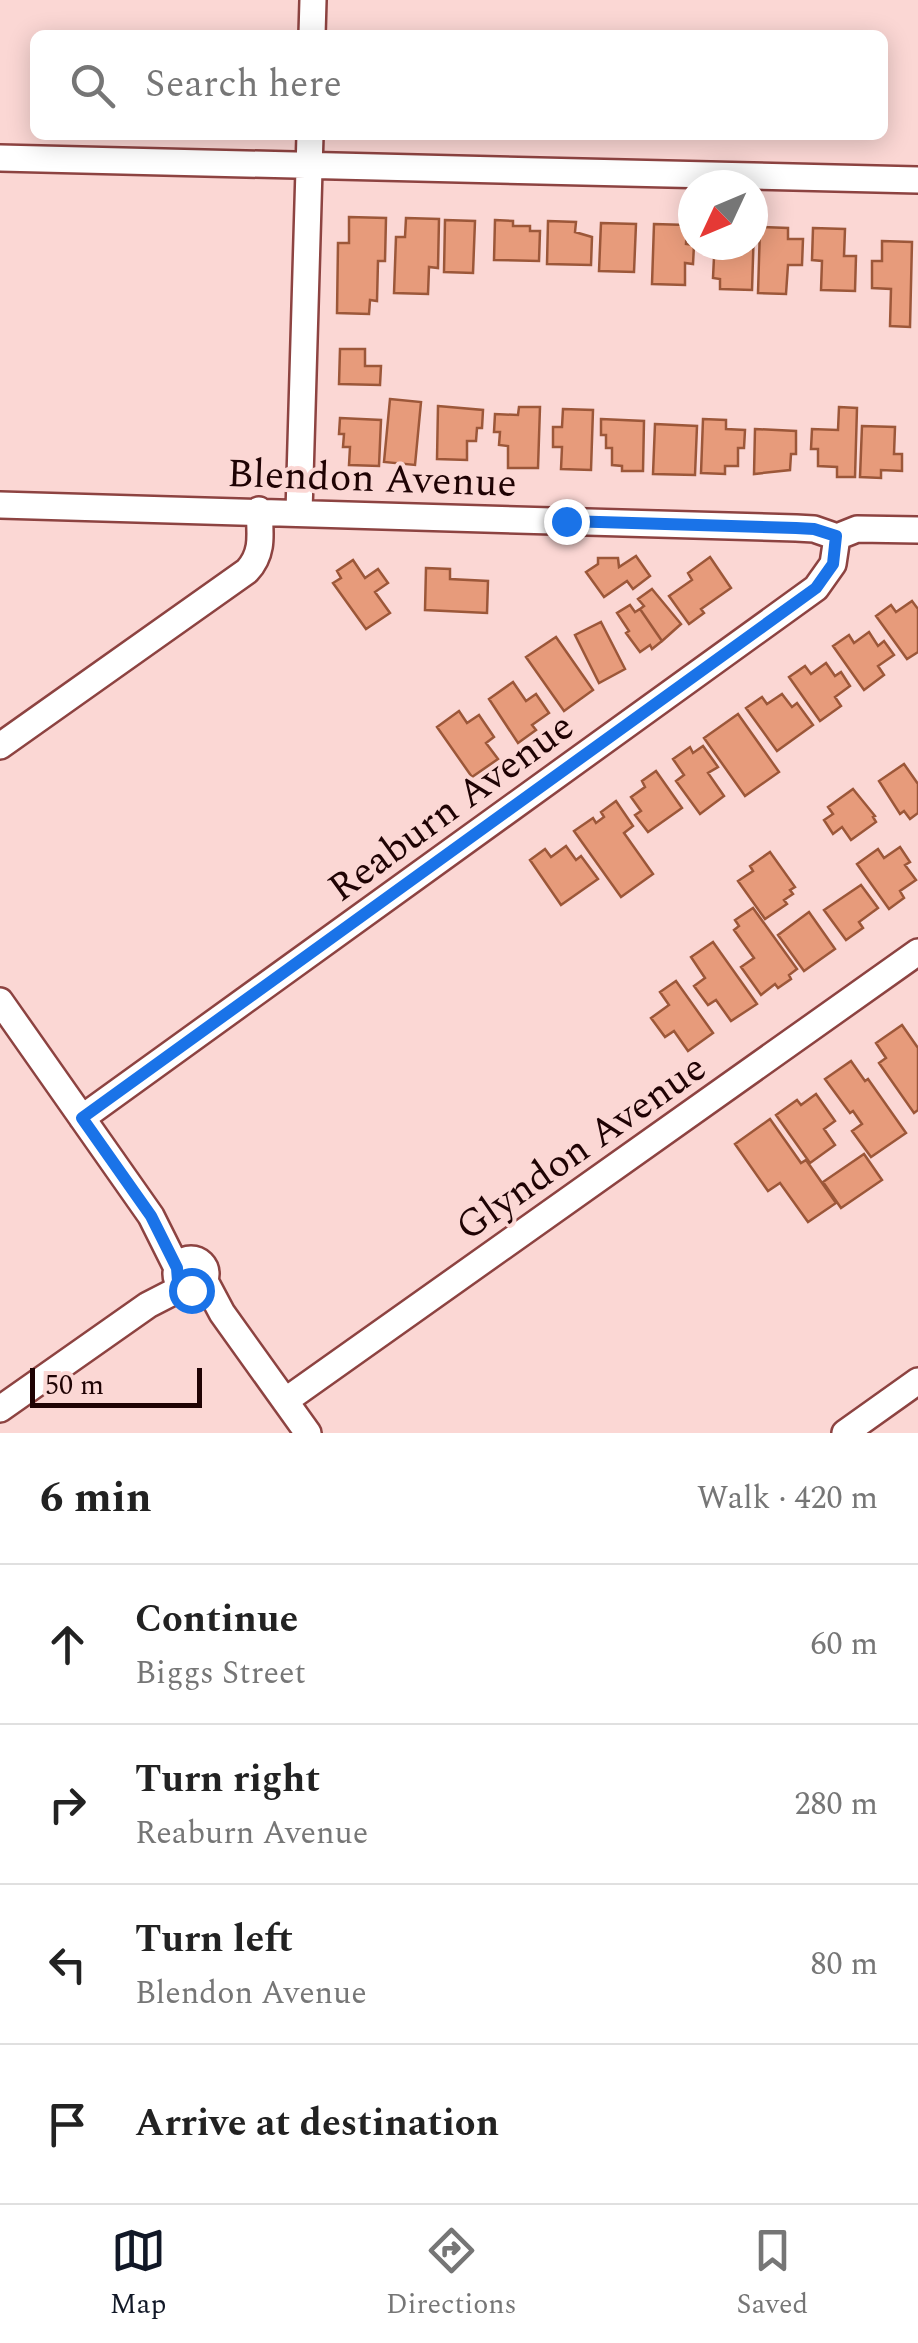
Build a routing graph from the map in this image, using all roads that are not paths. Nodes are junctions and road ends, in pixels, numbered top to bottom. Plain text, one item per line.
1 (313, 0) edge
2 (312, 30) edge
3 (310, 140) edge
4 (0, 158) edge
5 (308, 165) junction
6 (918, 180) edge
7 (0, 505) edge
8 (260, 510) junction
9 (299, 512) junction
10 (918, 530) edge
11 (836, 536) junction
12 (0, 746) edge
13 (918, 952) edge
14 (0, 1001) edge
15 (82, 1118) junction
16 (187, 1277) junction
17 (918, 1381) edge
18 (285, 1401) junction
19 (0, 1409) edge
20 (308, 1433) edge
21 (845, 1433) edge

1 - 2 street
3 - 5 street
4 - 5 street
5 - 6 street
5 - 9 street
7 - 8 street, Blendon Avenue
8 - 9 street, Blendon Avenue
8 - 12 street
9 - 11 street, Blendon Avenue
10 - 11 street, Blendon Avenue
11 - 15 street, Reaburn Avenue
13 - 18 street, Glyndon Avenue
14 - 15 street
15 - 16 street
16 - 18 street
16 - 19 street
17 - 21 street
18 - 20 street

